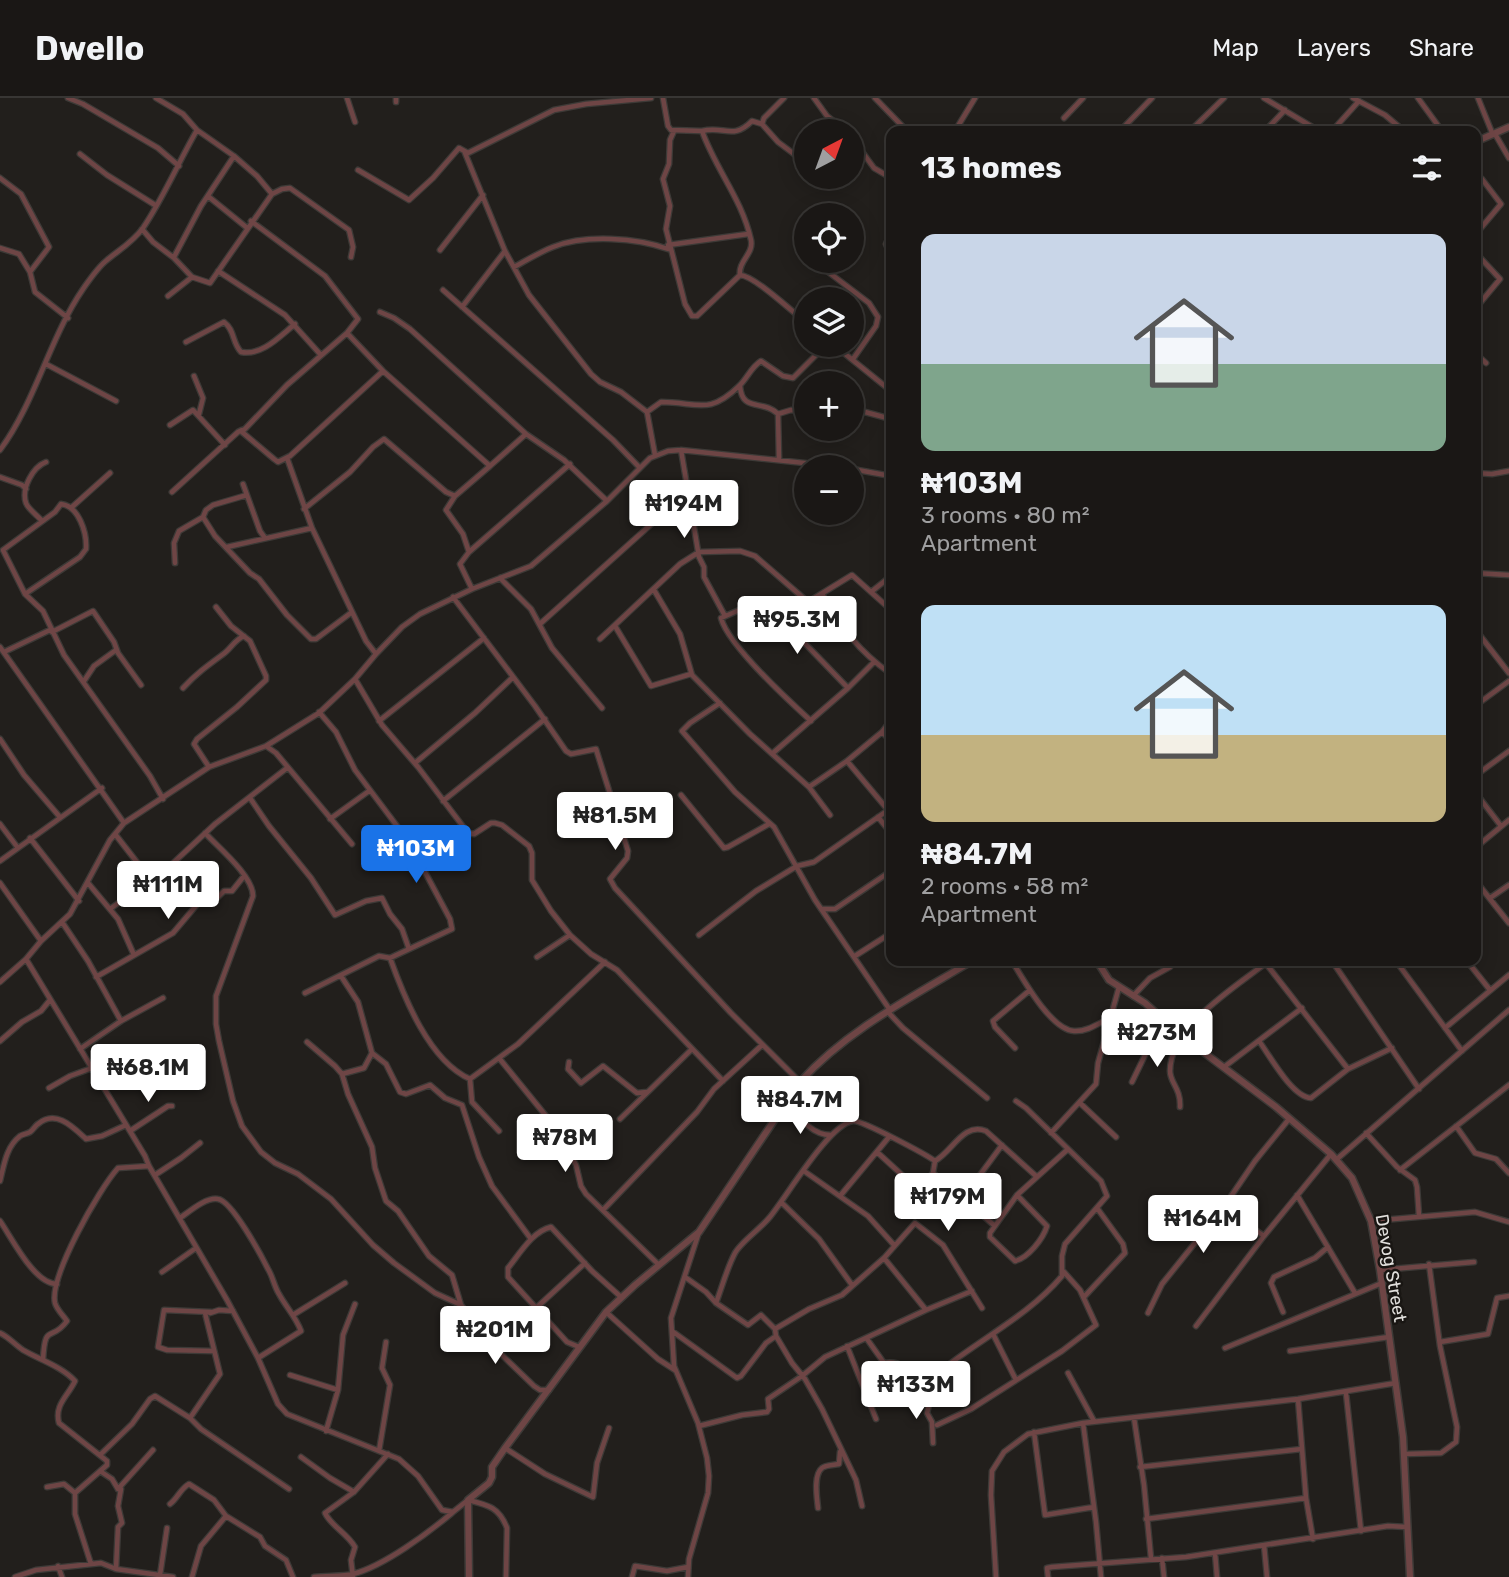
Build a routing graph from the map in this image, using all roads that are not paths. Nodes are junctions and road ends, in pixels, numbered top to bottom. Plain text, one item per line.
1 (68, 98) edge
2 (156, 98) edge
3 (346, 98) edge
4 (651, 98) edge
5 (663, 98) edge
6 (785, 98) edge
7 (814, 98) edge
8 (876, 98) edge
9 (975, 98) edge
10 (1083, 98) edge
11 (1224, 98) edge
12 (1264, 98) edge
13 (1353, 98) edge
14 (1418, 98) edge
15 (1478, 98) edge
16 (1150, 99) edge
17 (1359, 102) junction
18 (1285, 110) junction
19 (1065, 118) dead end
20 (831, 119) edge
21 (355, 122) dead end
22 (762, 124) junction
23 (902, 126) edge
24 (958, 126) edge
25 (1126, 126) edge
26 (1195, 126) edge
27 (1270, 126) edge
28 (1311, 126) edge
29 (1337, 126) edge
30 (1398, 126) edge
31 (1438, 126) edge
32 (1509, 127) edge
33 (197, 130) junction
34 (674, 131) junction
35 (702, 131) junction
36 (1494, 135) junction
37 (1481, 140) edge
38 (80, 153) dead end
39 (465, 153) junction
40 (794, 154) dead end
41 (864, 154) edge
42 (234, 156) junction
43 (1509, 158) edge
44 (179, 166) junction
45 (358, 170) dead end
46 (886, 175) edge
47 (0, 178) edge
48 (1482, 179) dead end
49 (272, 194) junction
50 (483, 194) junction
51 (209, 197) junction
52 (155, 205) junction
53 (251, 221) junction
54 (247, 228) junction
55 (1481, 228) edge
56 (142, 229) junction
57 (748, 234) junction
58 (669, 247) junction
59 (0, 248) edge
60 (440, 250) dead end
61 (506, 251) junction
62 (351, 257) dead end
63 (174, 258) junction
64 (1481, 258) edge
65 (514, 267) junction
66 (218, 271) junction
67 (30, 272) junction
68 (830, 273) edge
69 (740, 275) junction
70 (192, 277) junction
71 (443, 290) dead end
72 (168, 296) dead end
73 (1481, 302) edge
74 (462, 307) junction
75 (380, 312) dead end
76 (794, 312) edge
77 (68, 317) junction
78 (295, 324) junction
79 (348, 333) junction
80 (186, 342) dead end
81 (320, 354) junction
82 (814, 357) edge
83 (850, 357) edge
84 (1481, 358) edge
85 (853, 359) junction
86 (1486, 363) dead end
87 (46, 364) junction
88 (383, 371) junction
89 (194, 376) dead end
90 (740, 386) junction
91 (886, 387) edge
92 (116, 401) dead end
93 (794, 410) edge
94 (647, 412) junction
95 (864, 412) edge
96 (779, 414) junction
97 (199, 415) junction
98 (886, 418) edge
99 (170, 425) dead end
100 (242, 432) junction
101 (526, 434) junction
102 (225, 444) junction
103 (1, 447) edge
104 (681, 450) junction
105 (655, 455) junction
106 (287, 458) junction
107 (779, 459) junction
108 (794, 461) edge
109 (46, 462) dead end
110 (569, 464) junction
111 (490, 466) junction
112 (640, 468) junction
113 (864, 471) edge
114 (1509, 471) edge
115 (110, 473) dead end
116 (1481, 473) edge
117 (886, 475) edge
118 (0, 477) edge
119 (243, 484) dead end
120 (26, 489) junction
121 (172, 492) dead end
122 (247, 495) junction
123 (455, 496) junction
124 (607, 501) junction
125 (690, 504) junction
126 (72, 507) junction
127 (304, 509) junction
128 (203, 517) junction
129 (42, 521) junction
130 (312, 528) junction
131 (265, 538) junction
132 (226, 547) junction
133 (469, 552) junction
134 (699, 552) junction
135 (176, 563) dead end
136 (1481, 573) edge
137 (1509, 575) edge
138 (500, 578) junction
139 (886, 580) edge
140 (472, 589) junction
141 (654, 590) junction
142 (871, 592) junction
143 (24, 594) junction
144 (822, 594) junction
145 (453, 597) junction
146 (886, 606) edge
147 (216, 607) dead end
148 (352, 612) junction
149 (725, 616) junction
150 (541, 623) junction
151 (615, 626) junction
152 (51, 631) junction
153 (237, 632) junction
154 (244, 636) junction
155 (484, 638) junction
156 (237, 639) junction
157 (600, 639) dead end
158 (1481, 639) edge
159 (117, 649) junction
160 (2, 650) edge
161 (376, 654) junction
162 (874, 662) junction
163 (886, 670) edge
164 (1509, 673) edge
165 (691, 674) junction
166 (512, 678) junction
167 (355, 679) junction
168 (84, 681) junction
169 (1509, 681) edge
170 (141, 685) dead end
171 (183, 688) dead end
172 (848, 688) junction
173 (1481, 702) edge
174 (720, 703) junction
175 (602, 708) dead end
176 (319, 712) junction
177 (545, 719) junction
178 (379, 721) junction
179 (811, 721) junction
180 (886, 727) edge
181 (882, 732) junction
182 (886, 736) edge
183 (0, 739) edge
184 (266, 746) junction
185 (1509, 751) edge
186 (774, 753) junction
187 (846, 761) junction
188 (415, 763) junction
189 (209, 767) junction
190 (287, 768) junction
191 (1481, 772) edge
192 (809, 787) junction
193 (102, 788) junction
194 (369, 791) junction
195 (681, 795) dead end
196 (163, 799) junction
197 (250, 799) junction
198 (1481, 800) edge
199 (443, 801) junction
200 (886, 806) edge
201 (886, 811) edge
202 (830, 815) dead end
203 (59, 816) junction
204 (878, 817) junction
205 (330, 819) junction
206 (1509, 820) edge
207 (124, 823) junction
208 (0, 824) edge
209 (769, 824) junction
210 (1501, 826) junction
211 (886, 827) edge
212 (205, 833) junction
213 (115, 834) junction
214 (30, 838) junction
215 (1481, 843) edge
216 (352, 844) dead end
217 (18, 848) junction
218 (0, 861) edge
219 (797, 866) junction
220 (886, 874) edge
221 (244, 876) junction
222 (150, 879) junction
223 (0, 883) edge
224 (88, 883) junction
225 (1509, 885) edge
226 (1481, 887) edge
227 (1490, 898) junction
228 (79, 901) junction
229 (110, 909) junction
230 (822, 909) junction
231 (62, 922) junction
232 (1509, 923) edge
233 (570, 935) junction
234 (699, 935) dead end
235 (886, 936) edge
236 (41, 941) junction
237 (409, 948) junction
238 (134, 955) junction
239 (537, 957) dead end
240 (855, 957) junction
241 (390, 958) junction
242 (26, 959) junction
243 (605, 962) junction
244 (964, 966) edge
245 (1015, 966) edge
246 (1101, 966) edge
247 (1260, 966) edge
248 (1268, 966) edge
249 (1335, 966) edge
250 (1400, 966) edge
251 (1471, 966) edge
252 (1170, 967) dead end
253 (1509, 975) edge
254 (341, 976) junction
255 (96, 977) junction
256 (0, 982) edge
257 (1119, 987) junction
258 (1030, 990) junction
259 (1490, 990) junction
260 (305, 993) dead end
261 (1133, 996) junction
262 (163, 998) dead end
263 (50, 999) junction
264 (1302, 1008) junction
265 (1509, 1010) edge
266 (889, 1011) junction
267 (1111, 1018) junction
268 (121, 1021) junction
269 (1167, 1022) junction
270 (1445, 1028) junction
271 (1182, 1036) junction
272 (0, 1041) edge
273 (1259, 1041) junction
274 (307, 1042) dead end
275 (762, 1045) junction
276 (1015, 1048) dead end
277 (1392, 1048) junction
278 (80, 1049) junction
279 (692, 1049) junction
280 (1462, 1051) junction
281 (372, 1053) junction
282 (129, 1054) dead end
283 (499, 1058) junction
284 (569, 1062) dead end
285 (1224, 1067) junction
286 (92, 1068) junction
287 (1348, 1069) junction
288 (96, 1074) junction
289 (342, 1074) junction
290 (470, 1079) junction
291 (723, 1081) junction
292 (800, 1082) junction
293 (1132, 1082) dead end
294 (1509, 1085) edge
295 (49, 1088) dead end
296 (1419, 1089) junction
297 (647, 1092) junction
298 (987, 1098) dead end
299 (787, 1101) junction
300 (1016, 1101) dead end
301 (1080, 1102) junction
302 (172, 1106) dead end
303 (1180, 1107) dead end
304 (620, 1119) dead end
305 (1289, 1119) junction
306 (127, 1125) junction
307 (1456, 1126) junction
308 (130, 1131) junction
309 (499, 1131) dead end
310 (1051, 1133) junction
311 (1366, 1133) junction
312 (831, 1135) junction
313 (889, 1137) junction
314 (1116, 1137) dead end
315 (200, 1143) dead end
316 (1002, 1144) junction
317 (1067, 1150) junction
318 (877, 1152) junction
319 (1331, 1154) junction
320 (1337, 1159) junction
321 (935, 1161) junction
322 (149, 1166) junction
323 (1400, 1170) junction
324 (803, 1171) junction
325 (933, 1173) junction
326 (1509, 1173) edge
327 (155, 1175) junction
328 (1036, 1177) junction
329 (0, 1181) edge
330 (1297, 1194) junction
331 (1017, 1195) junction
332 (840, 1196) junction
333 (963, 1198) junction
334 (782, 1203) junction
335 (1097, 1208) junction
336 (1223, 1208) junction
337 (603, 1210) junction
338 (1419, 1216) junction
339 (180, 1218) junction
340 (0, 1221) edge
341 (1371, 1221) junction
342 (1509, 1222) edge
343 (995, 1226) junction
344 (699, 1232) junction
345 (1264, 1236) junction
346 (531, 1239) junction
347 (894, 1245) junction
348 (1328, 1247) junction
349 (196, 1248) junction
350 (884, 1258) junction
351 (1474, 1262) dead end
352 (585, 1263) junction
353 (1429, 1264) junction
354 (659, 1265) junction
355 (1380, 1270) junction
356 (1064, 1271) junction
357 (162, 1272) dead end
358 (685, 1277) junction
359 (345, 1283) dead end
360 (1382, 1283) junction
361 (57, 1284) junction
362 (852, 1286) junction
363 (972, 1291) junction
364 (1355, 1293) junction
365 (1509, 1296) edge
366 (621, 1297) junction
367 (1083, 1298) junction
368 (228, 1300) junction
369 (716, 1303) junction
370 (355, 1304) dead end
371 (461, 1305) junction
372 (982, 1308) dead end
373 (536, 1309) junction
374 (219, 1310) junction
375 (926, 1310) junction
376 (233, 1311) junction
377 (606, 1312) junction
378 (1283, 1312) dead end
379 (207, 1313) junction
380 (1148, 1313) dead end
381 (293, 1315) junction
382 (1196, 1326) dead end
383 (775, 1329) junction
384 (671, 1331) junction
385 (0, 1333) edge
386 (992, 1334) junction
387 (776, 1336) junction
388 (1390, 1337) junction
389 (867, 1339) junction
390 (386, 1342) dead end
391 (1440, 1342) junction
392 (847, 1346) junction
393 (579, 1348) junction
394 (1226, 1348) dead end
395 (1290, 1350) dead end
396 (213, 1351) junction
397 (257, 1358) junction
398 (43, 1360) junction
399 (675, 1370) junction
400 (1068, 1373) dead end
401 (290, 1375) dead end
402 (802, 1376) junction
403 (1017, 1380) junction
404 (1396, 1383) junction
405 (338, 1390) junction
406 (550, 1390) junction
407 (1346, 1393) junction
408 (929, 1394) junction
409 (1297, 1399) junction
410 (190, 1418) junction
411 (1134, 1418) junction
412 (876, 1419) dead end
413 (1094, 1422) junction
414 (1083, 1423) junction
415 (937, 1425) dead end
416 (699, 1426) junction
417 (609, 1429) dead end
418 (326, 1431) junction
419 (1034, 1432) junction
420 (933, 1443) dead end
421 (505, 1447) junction
422 (1302, 1449) junction
423 (153, 1450) dead end
424 (379, 1451) junction
425 (841, 1451) junction
426 (388, 1454) junction
427 (1404, 1454) junction
428 (100, 1455) junction
429 (301, 1457) dead end
430 (1140, 1466) junction
431 (100, 1471) junction
432 (47, 1487) dead end
433 (118, 1489) junction
434 (289, 1489) dead end
435 (354, 1492) junction
436 (75, 1493) junction
437 (1306, 1498) junction
438 (468, 1500) junction
439 (170, 1504) dead end
440 (862, 1506) dead end
441 (1094, 1507) junction
442 (818, 1508) dead end
443 (453, 1512) junction
444 (226, 1516) junction
445 (1146, 1519) junction
446 (1407, 1527) junction
447 (167, 1528) dead end
448 (1362, 1531) junction
449 (1313, 1539) junction
450 (1264, 1545) junction
451 (1214, 1553) junction
452 (1151, 1558) junction
453 (1162, 1558) junction
454 (1098, 1562) junction
455 (91, 1564) junction
456 (58, 1566) junction
457 (688, 1567) junction
458 (116, 1569) junction
459 (160, 1575) junction
460 (352, 1576) edge
461 (15, 1577) edge
462 (62, 1577) edge
463 (173, 1577) edge
464 (192, 1577) edge
465 (293, 1577) edge
466 (314, 1577) edge
467 (469, 1577) edge
468 (506, 1577) edge
469 (632, 1577) edge
470 (688, 1577) edge
471 (996, 1577) edge
472 (1048, 1577) edge
473 (1101, 1577) edge
474 (1164, 1577) edge
475 (1216, 1577) edge
476 (1267, 1577) edge
477 (1410, 1577) edge

1 - 44 street
2 - 33 street
3 - 21 street
4 - 39 street
5 - 34 street
6 - 22 street
7 - 20 street
8 - 23 street
9 - 24 street
10 - 19 street
11 - 26 street
12 - 18 street
13 - 17 street
14 - 31 street
15 - 36 street
16 - 25 street
17 - 29 street
17 - 30 street
18 - 27 street
18 - 28 street
22 - 35 street
22 - 40 street
32 - 36 street
33 - 42 street
33 - 44 street
34 - 35 street
34 - 58 street
35 - 57 street
36 - 37 street
36 - 43 street
38 - 52 street
39 - 45 street
39 - 50 street
41 - 46 street
42 - 49 street
42 - 51 street
44 - 52 street
47 - 67 street
48 - 55 street
49 - 53 street
49 - 62 street
50 - 60 street
50 - 61 street
51 - 54 street
51 - 63 street
52 - 56 street
53 - 54 street
53 - 79 street
54 - 66 street
56 - 63 street
56 - 77 street
57 - 58 street
57 - 69 street
58 - 65 street
58 - 69 street
59 - 67 street
61 - 65 street
61 - 74 street
63 - 70 street
64 - 73 street
65 - 94 street
66 - 70 street
66 - 78 street
67 - 77 street
68 - 85 street
69 - 76 street
70 - 72 street
71 - 74 street
74 - 112 street
75 - 101 street
77 - 87 street
78 - 80 street
78 - 81 street
79 - 81 street
79 - 88 street
81 - 100 street
82 - 90 street
83 - 85 street
84 - 86 street
85 - 91 street
87 - 92 street
87 - 103 street
88 - 106 street
88 - 111 street
89 - 97 street
90 - 94 street
90 - 96 street
93 - 96 street
94 - 105 street
95 - 98 street
96 - 107 street
97 - 99 street
97 - 102 street
100 - 102 street
100 - 106 street
101 - 110 street
101 - 111 street
102 - 121 street
104 - 105 street
104 - 107 street
104 - 125 street
105 - 112 street
106 - 127 street
107 - 108 street
109 - 120 street
110 - 124 street
110 - 133 street
111 - 123 street
112 - 124 street
113 - 117 street
114 - 116 street
115 - 126 street
118 - 120 street
119 - 122 street
120 - 129 street
122 - 128 street
122 - 131 street
123 - 127 street
123 - 133 street
124 - 138 street
125 - 134 street
125 - 150 street
126 - 129 street
126 - 143 street
127 - 130 street
128 - 132 street
128 - 135 street
129 - 143 street
130 - 131 street
130 - 148 street
131 - 132 street
132 - 148 street
133 - 140 street
134 - 141 street
134 - 144 street
134 - 149 street
136 - 137 street
138 - 140 street
138 - 150 street
139 - 142 street
140 - 145 street
141 - 151 street
141 - 165 street
142 - 144 street
142 - 146 street
143 - 152 street
144 - 162 street
145 - 155 street
145 - 161 street
147 - 153 street
148 - 161 street
149 - 172 street
149 - 179 street
150 - 175 street
151 - 157 street
151 - 165 street
152 - 159 street
152 - 160 street
152 - 168 street
153 - 154 street
153 - 156 street
154 - 156 street
154 - 189 street
155 - 166 street
155 - 178 street
156 - 171 street
158 - 164 street
159 - 168 street
159 - 170 street
160 - 193 street
161 - 167 street
162 - 163 street
162 - 172 street
165 - 174 street
166 - 177 street
166 - 188 street
167 - 176 street
167 - 178 street
168 - 196 street
169 - 173 street
172 - 179 street
174 - 186 street
174 - 209 street
176 - 184 street
176 - 194 street
177 - 199 street
177 - 275 street
178 - 188 street
179 - 186 street
180 - 181 street
181 - 182 street
181 - 187 street
183 - 203 street
184 - 189 street
184 - 190 street
185 - 191 street
186 - 192 street
187 - 192 street
187 - 200 street
188 - 199 street
189 - 196 street
190 - 197 street
190 - 205 street
192 - 202 street
193 - 203 street
193 - 207 street
194 - 205 street
194 - 237 street
195 - 209 street
196 - 207 street
197 - 212 street
197 - 237 street
198 - 210 street
199 - 233 street
201 - 204 street
203 - 214 street
204 - 211 street
204 - 219 street
205 - 216 street
206 - 210 street
207 - 213 street
208 - 217 street
209 - 219 street
210 - 215 street
212 - 221 street
212 - 222 street
213 - 222 street
213 - 224 street
214 - 217 street
214 - 228 street
217 - 218 street
219 - 230 street
219 - 234 street
220 - 230 street
221 - 238 street
221 - 371 street
222 - 229 street
223 - 236 street
224 - 228 street
224 - 229 street
225 - 227 street
226 - 227 street
227 - 232 street
228 - 231 street
229 - 238 street
230 - 240 street
231 - 236 street
231 - 255 street
233 - 239 street
233 - 243 street
235 - 240 street
236 - 242 street
237 - 241 street
238 - 255 street
240 - 266 street
241 - 254 street
241 - 290 street
242 - 256 street
242 - 263 street
243 - 279 street
243 - 283 street
244 - 266 street
245 - 258 street
246 - 257 street, Devog Street
247 - 271 street
248 - 264 street
249 - 277 street
250 - 270 street
251 - 259 street
252 - 261 street
253 - 259 street
254 - 260 street
254 - 281 street
255 - 268 street
257 - 261 street, Devog Street
257 - 267 street
258 - 267 street
258 - 276 street
259 - 270 street
261 - 269 street, Devog Street
262 - 268 street
263 - 272 street
263 - 278 street
264 - 273 street
264 - 287 street
265 - 280 street
266 - 292 street
266 - 298 street
267 - 301 street
268 - 278 street
269 - 271 street, Devog Street
269 - 293 street
270 - 280 street
271 - 285 street, Devog Street
271 - 303 street
273 - 285 street
273 - 287 street
274 - 289 street
275 - 291 street
275 - 292 street
277 - 287 street
277 - 296 street
278 - 286 street
279 - 291 street
279 - 297 street
280 - 296 street
281 - 289 street
281 - 346 street
282 - 288 street
283 - 290 street
283 - 337 street
284 - 297 street
285 - 305 street, Devog Street
286 - 288 street
286 - 295 street
288 - 306 street
289 - 371 street
290 - 309 street
291 - 337 street
292 - 299 street
294 - 307 street
296 - 311 street
297 - 304 street
299 - 312 street
299 - 344 street
300 - 310 street
301 - 310 street
301 - 314 street
302 - 308 street
305 - 319 street, Devog Street
305 - 336 street
306 - 308 street
306 - 329 street
307 - 323 street
307 - 326 street
308 - 322 street
310 - 317 street
311 - 320 street
311 - 323 street
312 - 313 street
312 - 324 street
313 - 318 street
313 - 321 street
315 - 327 street
316 - 321 street
316 - 328 street
316 - 333 street
317 - 328 street
317 - 335 street
318 - 325 street
318 - 332 street
319 - 320 street, Devog Street
319 - 330 street
320 - 341 street, Devog Street
321 - 325 street
322 - 327 street
322 - 361 street
323 - 338 street
324 - 332 street
324 - 334 street
325 - 333 street
327 - 339 street
328 - 331 street
330 - 345 street
330 - 348 street
331 - 343 street
331 - 343 street
332 - 347 street
333 - 343 street
334 - 362 street
334 - 369 street
335 - 356 street
335 - 367 street
336 - 345 street
336 - 380 street
337 - 354 street
338 - 341 street
338 - 342 street
339 - 349 street
339 - 381 street
340 - 361 street
341 - 355 street, Devog Street
344 - 354 street
344 - 358 street
345 - 382 street
346 - 352 street
346 - 373 street
347 - 350 street
347 - 363 street
348 - 364 street
348 - 378 street
349 - 357 street
349 - 368 street
350 - 362 street
350 - 375 street
351 - 353 street
352 - 366 street
352 - 373 street
353 - 355 street
353 - 391 street
354 - 366 street
355 - 360 street, Devog Street
356 - 367 street
356 - 386 street
358 - 369 street
358 - 384 street
359 - 381 street
360 - 364 street
360 - 388 street, Devog Street
361 - 398 street
362 - 383 street
363 - 372 street
363 - 375 street
364 - 394 street
365 - 391 street
366 - 377 street
367 - 403 street
368 - 374 street
368 - 376 street
369 - 383 street
370 - 405 street
371 - 406 street
373 - 393 street
374 - 376 street
374 - 379 street
375 - 389 street
376 - 397 street
377 - 393 street
377 - 399 street
379 - 396 street
379 - 396 street
381 - 397 street
383 - 387 street
384 - 387 street
384 - 399 street
385 - 398 street
386 - 403 street
386 - 408 street
387 - 402 street
388 - 395 street
388 - 404 street, Devog Street
389 - 392 street
389 - 408 street
390 - 424 street
391 - 427 street
392 - 402 street
392 - 412 street
393 - 406 street
396 - 410 street
397 - 418 street
398 - 428 street
399 - 416 street
400 - 413 street
401 - 405 street
402 - 416 street
402 - 425 street
403 - 415 street
404 - 407 street
404 - 427 street, Devog Street
405 - 418 street
406 - 421 street
407 - 409 street
407 - 448 street
408 - 420 street
409 - 411 street
409 - 422 street
410 - 428 street
410 - 434 street
411 - 413 street
411 - 430 street
413 - 414 street
414 - 419 street
414 - 441 street
416 - 457 street
417 - 421 street
418 - 424 street
419 - 441 street
419 - 471 street
421 - 438 street
422 - 430 street
422 - 437 street
423 - 433 street
424 - 426 street
425 - 440 street
425 - 442 street
426 - 435 street
426 - 443 street
427 - 446 street, Devog Street
428 - 431 street
429 - 435 street
430 - 445 street
431 - 433 street
431 - 436 street
432 - 436 street
433 - 458 street
435 - 460 street
436 - 455 street
437 - 445 street
437 - 449 street
438 - 443 street
438 - 467 street
438 - 468 street
439 - 444 street
441 - 454 street
443 - 460 street
444 - 464 street
444 - 465 street
445 - 452 street
446 - 448 street
446 - 477 street, Devog Street
447 - 459 street
448 - 449 street
449 - 450 street
450 - 451 street
450 - 476 street
451 - 453 street
451 - 475 street
452 - 453 street
452 - 454 street
453 - 474 street
454 - 472 street
454 - 473 street
455 - 456 street
455 - 458 street
456 - 461 street
456 - 462 street
457 - 469 street
457 - 470 street
458 - 459 street
459 - 463 street
460 - 466 street

